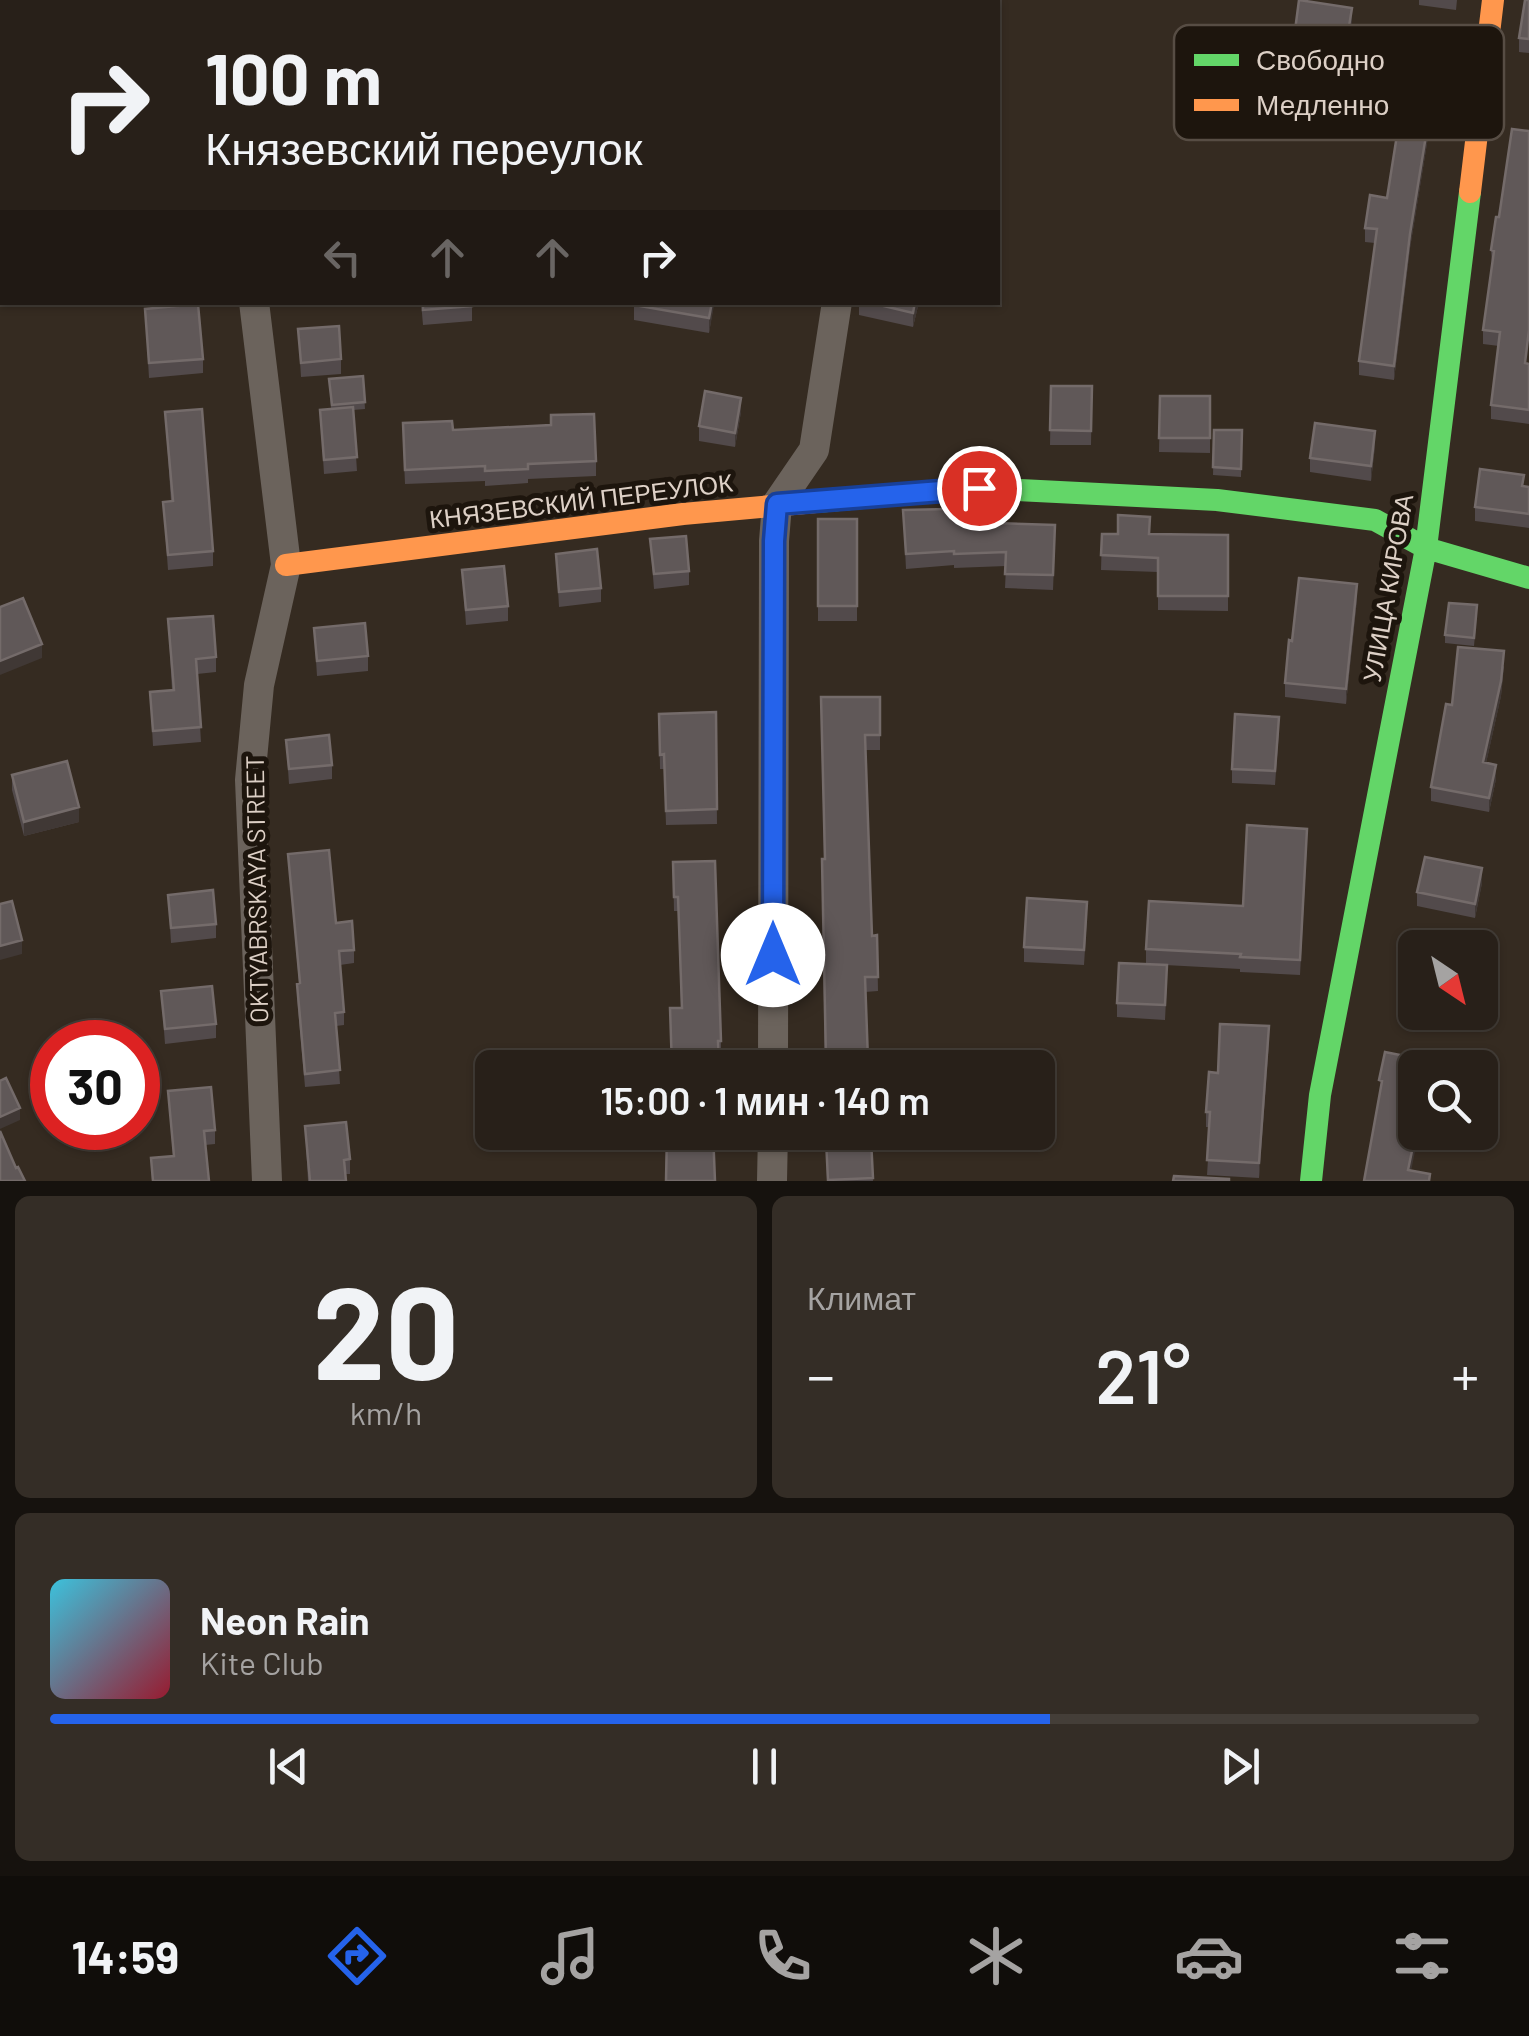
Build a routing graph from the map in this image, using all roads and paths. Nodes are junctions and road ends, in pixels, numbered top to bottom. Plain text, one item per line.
1 (1493, 0) edge
2 (1490, 25) edge
3 (1476, 140) edge
4 (254, 305) edge
5 (837, 305) edge
6 (777, 504) junction
7 (1426, 548) junction
8 (286, 565) junction
9 (1529, 578) edge
10 (773, 1050) edge
11 (772, 1150) edge
12 (267, 1181) edge
13 (772, 1181) edge
14 (1311, 1181) edge

1 - 2 street, УЛИЦА КИРОВА
3 - 7 street, УЛИЦА КИРОВА
4 - 8 street, OKTYABRSKAYA STREET
5 - 6 street
6 - 7 street, КНЯЗЕВСКИЙ ПЕРЕУЛОК
6 - 8 street, КНЯЗЕВСКИЙ ПЕРЕУЛОК
6 - 10 street
7 - 9 street, КНЯЗЕВСКИЙ ПЕРЕУЛОК
7 - 14 street, УЛИЦА КИРОВА
8 - 12 street, OKTYABRSKAYA STREET
11 - 13 street

